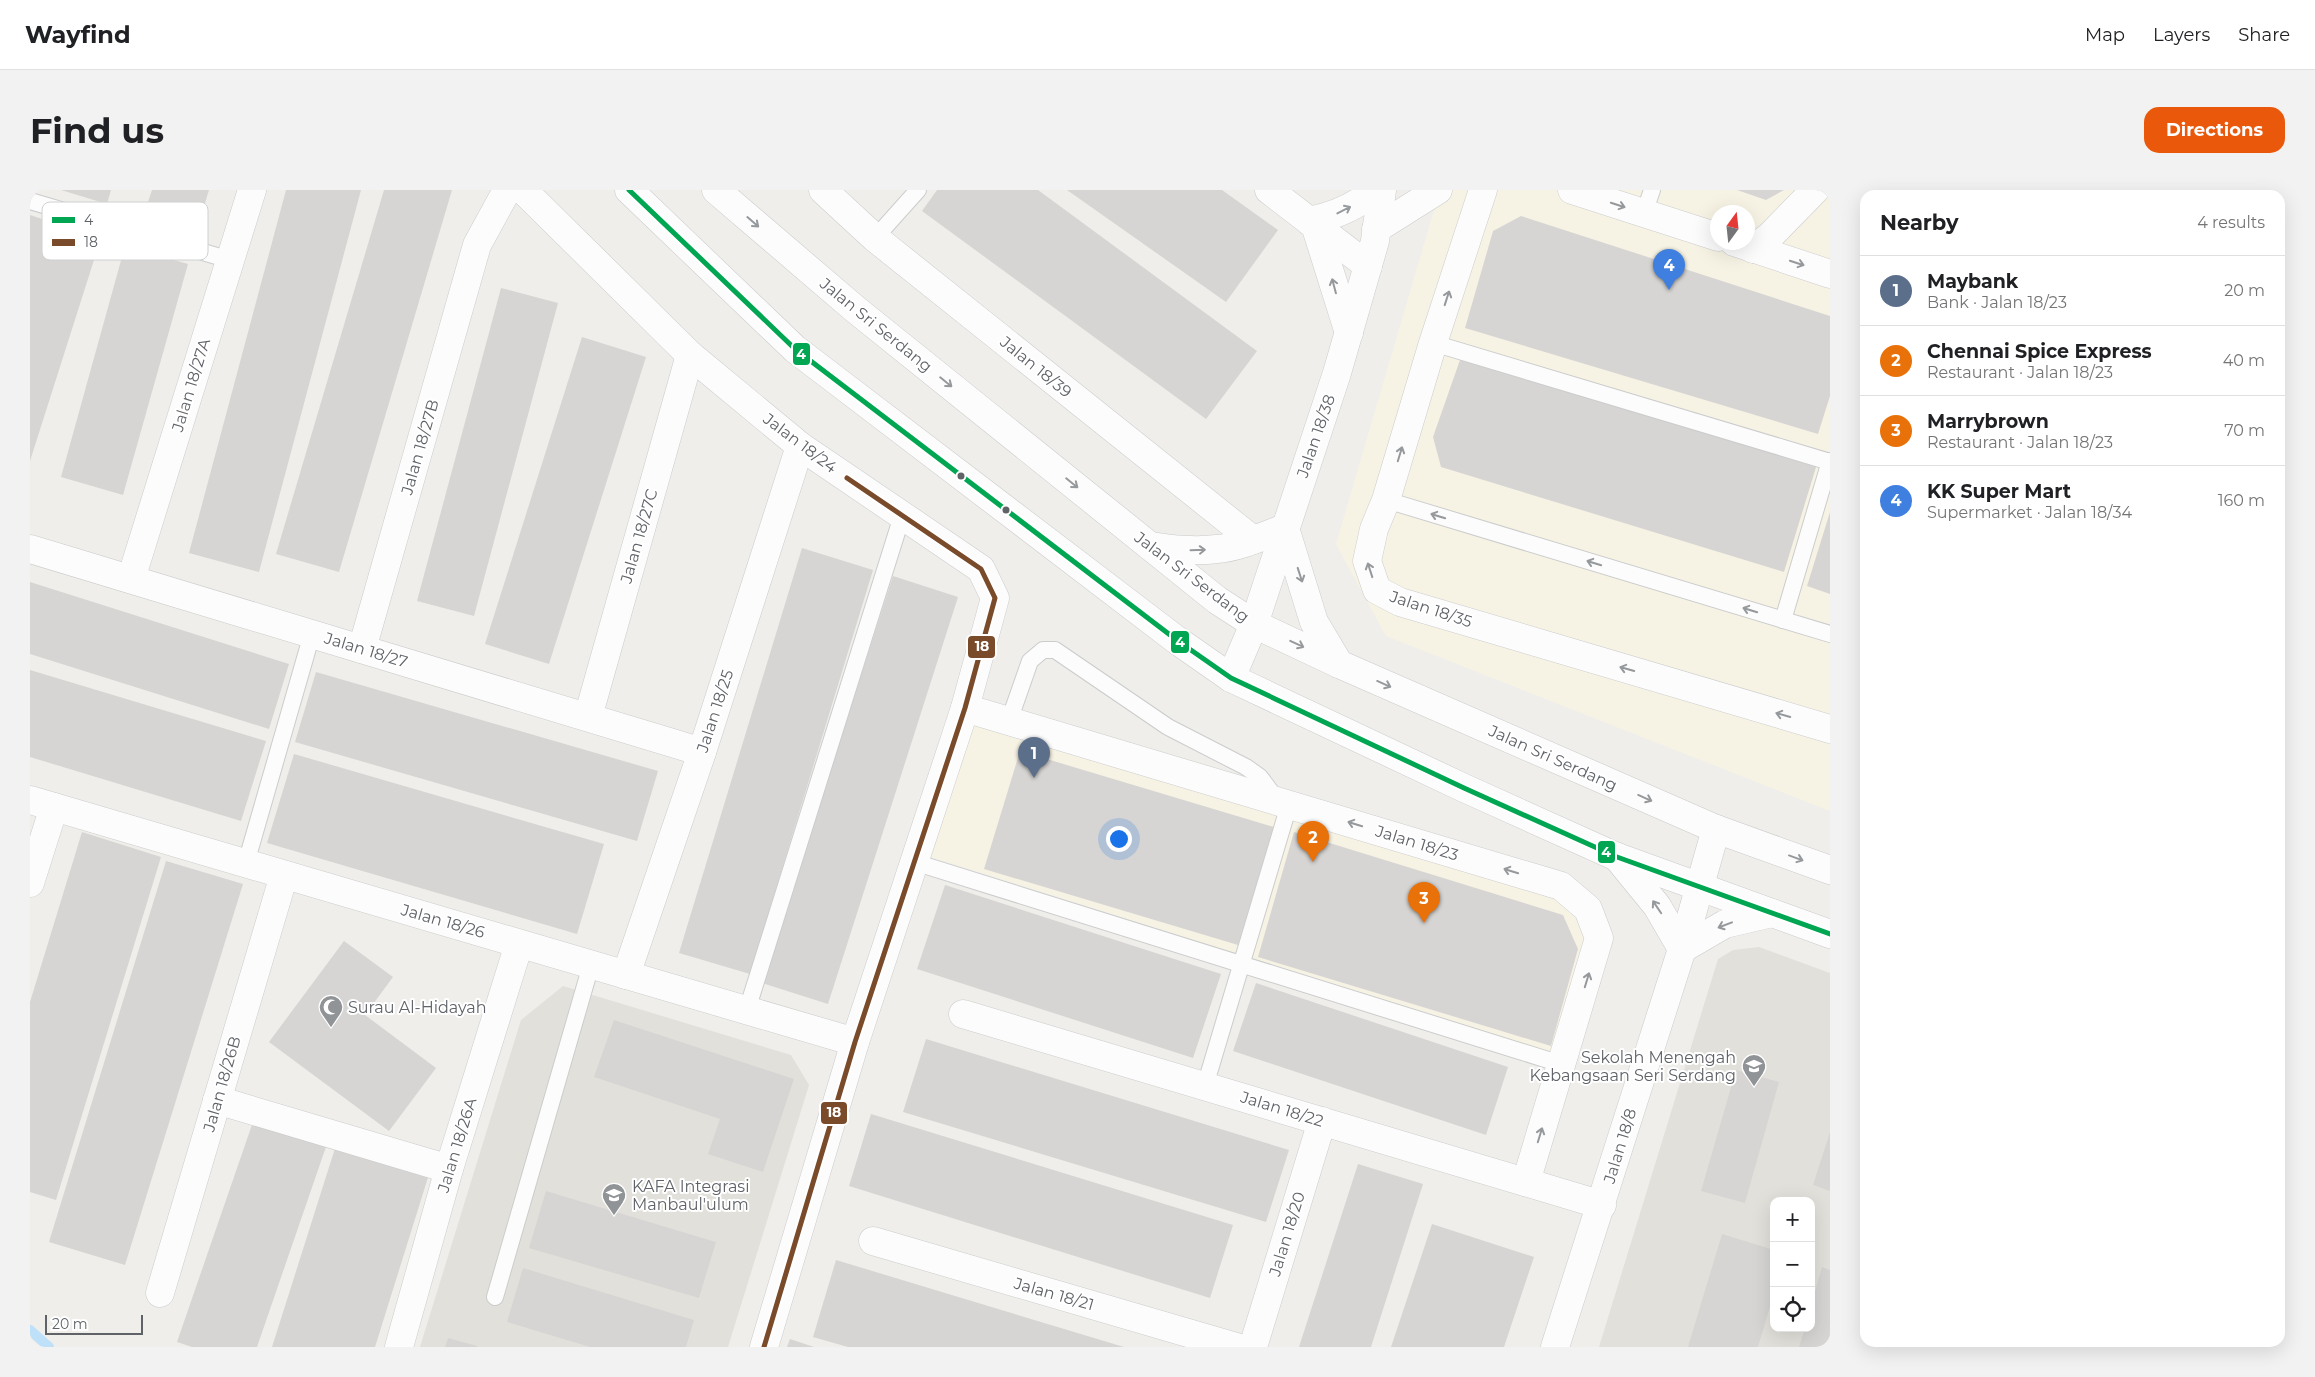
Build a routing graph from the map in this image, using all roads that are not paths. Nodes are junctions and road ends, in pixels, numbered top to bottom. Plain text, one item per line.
1 (252, 190) edge
2 (508, 190) edge
3 (523, 190) edge
4 (629, 190) edge
5 (716, 190) edge
6 (823, 190) edge
7 (918, 190) edge
8 (1269, 190) edge
9 (1374, 190) edge
10 (1382, 190) edge
11 (1438, 190) edge
12 (1483, 190) edge
13 (1572, 190) edge
14 (1815, 190) edge
15 (1412, 200) edge
16 (1648, 202) edge
17 (1312, 224) junction
18 (1376, 229) junction
19 (1710, 233) edge
20 (876, 238) junction
21 (1755, 242) edge
22 (1755, 250) edge
23 (208, 254) edge
24 (230, 260) junction
25 (1368, 266) junction
26 (1830, 274) edge
27 (1349, 333) junction
28 (1433, 343) junction
29 (690, 355) junction
30 (800, 446) junction
31 (1830, 461) edge
32 (1386, 500) junction
33 (902, 516) junction
34 (1285, 528) junction
35 (1252, 540) junction
36 (1150, 546) junction
37 (30, 549) edge
38 (131, 579) junction
39 (1783, 620) junction
40 (1254, 624) junction
41 (312, 634) junction
42 (1830, 634) edge
43 (362, 649) junction
44 (1339, 664) junction
45 (1231, 678) junction
46 (965, 708) junction
47 (588, 717) junction
48 (1009, 721) junction
49 (1830, 729) edge
50 (702, 752) junction
51 (42, 803) edge
52 (1284, 803) junction
53 (1716, 829) junction
54 (1617, 857) junction
55 (914, 862) junction
56 (246, 863) junction
57 (1830, 870) edge
58 (284, 874) junction
59 (30, 883) edge
60 (1701, 886) junction
61 (1772, 913) junction
62 (1830, 934) edge
63 (519, 944) junction
64 (1682, 949) junction
65 (1242, 964) junction
66 (591, 965) junction
67 (626, 975) junction
68 (747, 1010) junction
69 (963, 1014) dead end
70 (856, 1042) junction
71 (1561, 1064) junction
72 (1205, 1086) junction
73 (217, 1100) junction
74 (1322, 1121) junction
75 (450, 1169) junction
76 (1526, 1182) junction
77 (1602, 1205) junction
78 (872, 1241) dead end
79 (160, 1293) dead end
80 (495, 1297) dead end
81 (399, 1347) edge
82 (764, 1347) edge
83 (1236, 1347) edge
84 (1253, 1347) edge
85 (1556, 1347) edge

1 - 24 street, Jalan 18/27A
2 - 43 street, Jalan 18/27B
3 - 29 street, Jalan 18/24
4 - 45 street
5 -> 36 street, Jalan Sri Serdang
6 - 20 street, Jalan 18/39
7 - 20 lane
8 - 17 street
17 -> 9 street
10 - 18 street, Jalan 18/38
11 - 15 street
28 -> 12 street, Jalan 18/35
13 -> 16 street
14 - 21 street
15 - 18 street
16 - 19 street
17 - 25 street
27 -> 17 street
18 - 25 street, Jalan 18/38
20 - 35 street, Jalan 18/39
22 -> 26 street
23 - 24 lane
24 - 38 street, Jalan 18/27A
25 - 27 street, Jalan 18/38
27 - 34 street, Jalan 18/38
28 - 31 lane
32 -> 28 street, Jalan 18/35
29 - 30 street, Jalan 18/24
29 - 47 street, Jalan 18/27C
30 - 33 street, Jalan 18/24
30 - 50 street, Jalan 18/25
31 - 39 lane
39 -> 32 lane
49 -> 32 street, Jalan 18/35
33 - 46 street, Jalan 18/24
33 - 68 lane
34 - 35 street
34 - 40 street, Jalan 18/38
34 -> 44 street
36 -> 35 street
36 - 40 street, Jalan Sri Serdang
37 - 38 street, Jalan 18/27
38 - 41 street, Jalan 18/27
39 - 42 lane
40 -> 44 street, Jalan Sri Serdang
40 - 45 street, Jalan 18/38
41 - 43 street, Jalan 18/27
41 - 56 lane
43 - 47 street, Jalan 18/27
44 -> 53 street, Jalan Sri Serdang
45 - 54 street
46 - 48 street, Jalan 18/23
46 - 55 street, Jalan 18/24
47 - 50 street, Jalan 18/27
48 - 52 street, Jalan 18/23
48 - 52 lane
50 - 67 street, Jalan 18/25
51 - 56 street, Jalan 18/26
51 - 59 street
52 - 65 lane
71 -> 52 street, Jalan 18/23
53 -> 57 street, Jalan Sri Serdang
53 - 60 street, Jalan 18/8
54 - 60 street
64 -> 54 street
55 - 65 lane
55 - 70 street, Jalan 18/24
56 - 58 street, Jalan 18/26
58 - 63 street, Jalan 18/26
58 - 73 street, Jalan 18/26B
60 - 61 street
60 - 64 street, Jalan 18/8
61 - 62 street
61 -> 64 street
63 - 66 street, Jalan 18/26
63 - 75 street, Jalan 18/26A
64 - 77 street, Jalan 18/8
65 - 71 lane
65 - 72 lane
66 - 67 street, Jalan 18/26
66 - 80 lane
67 - 68 street, Jalan 18/26
68 - 70 street, Jalan 18/26
69 - 72 street, Jalan 18/22
70 - 82 street, Jalan 18/24
76 -> 71 street, Jalan 18/23
72 - 74 street, Jalan 18/22
73 - 75 street
73 - 79 street, Jalan 18/26B
74 - 76 street, Jalan 18/22
74 - 84 street, Jalan 18/20
75 - 81 street, Jalan 18/26A
76 - 77 street, Jalan 18/22
77 - 85 street, Jalan 18/8
78 - 83 street, Jalan 18/21

